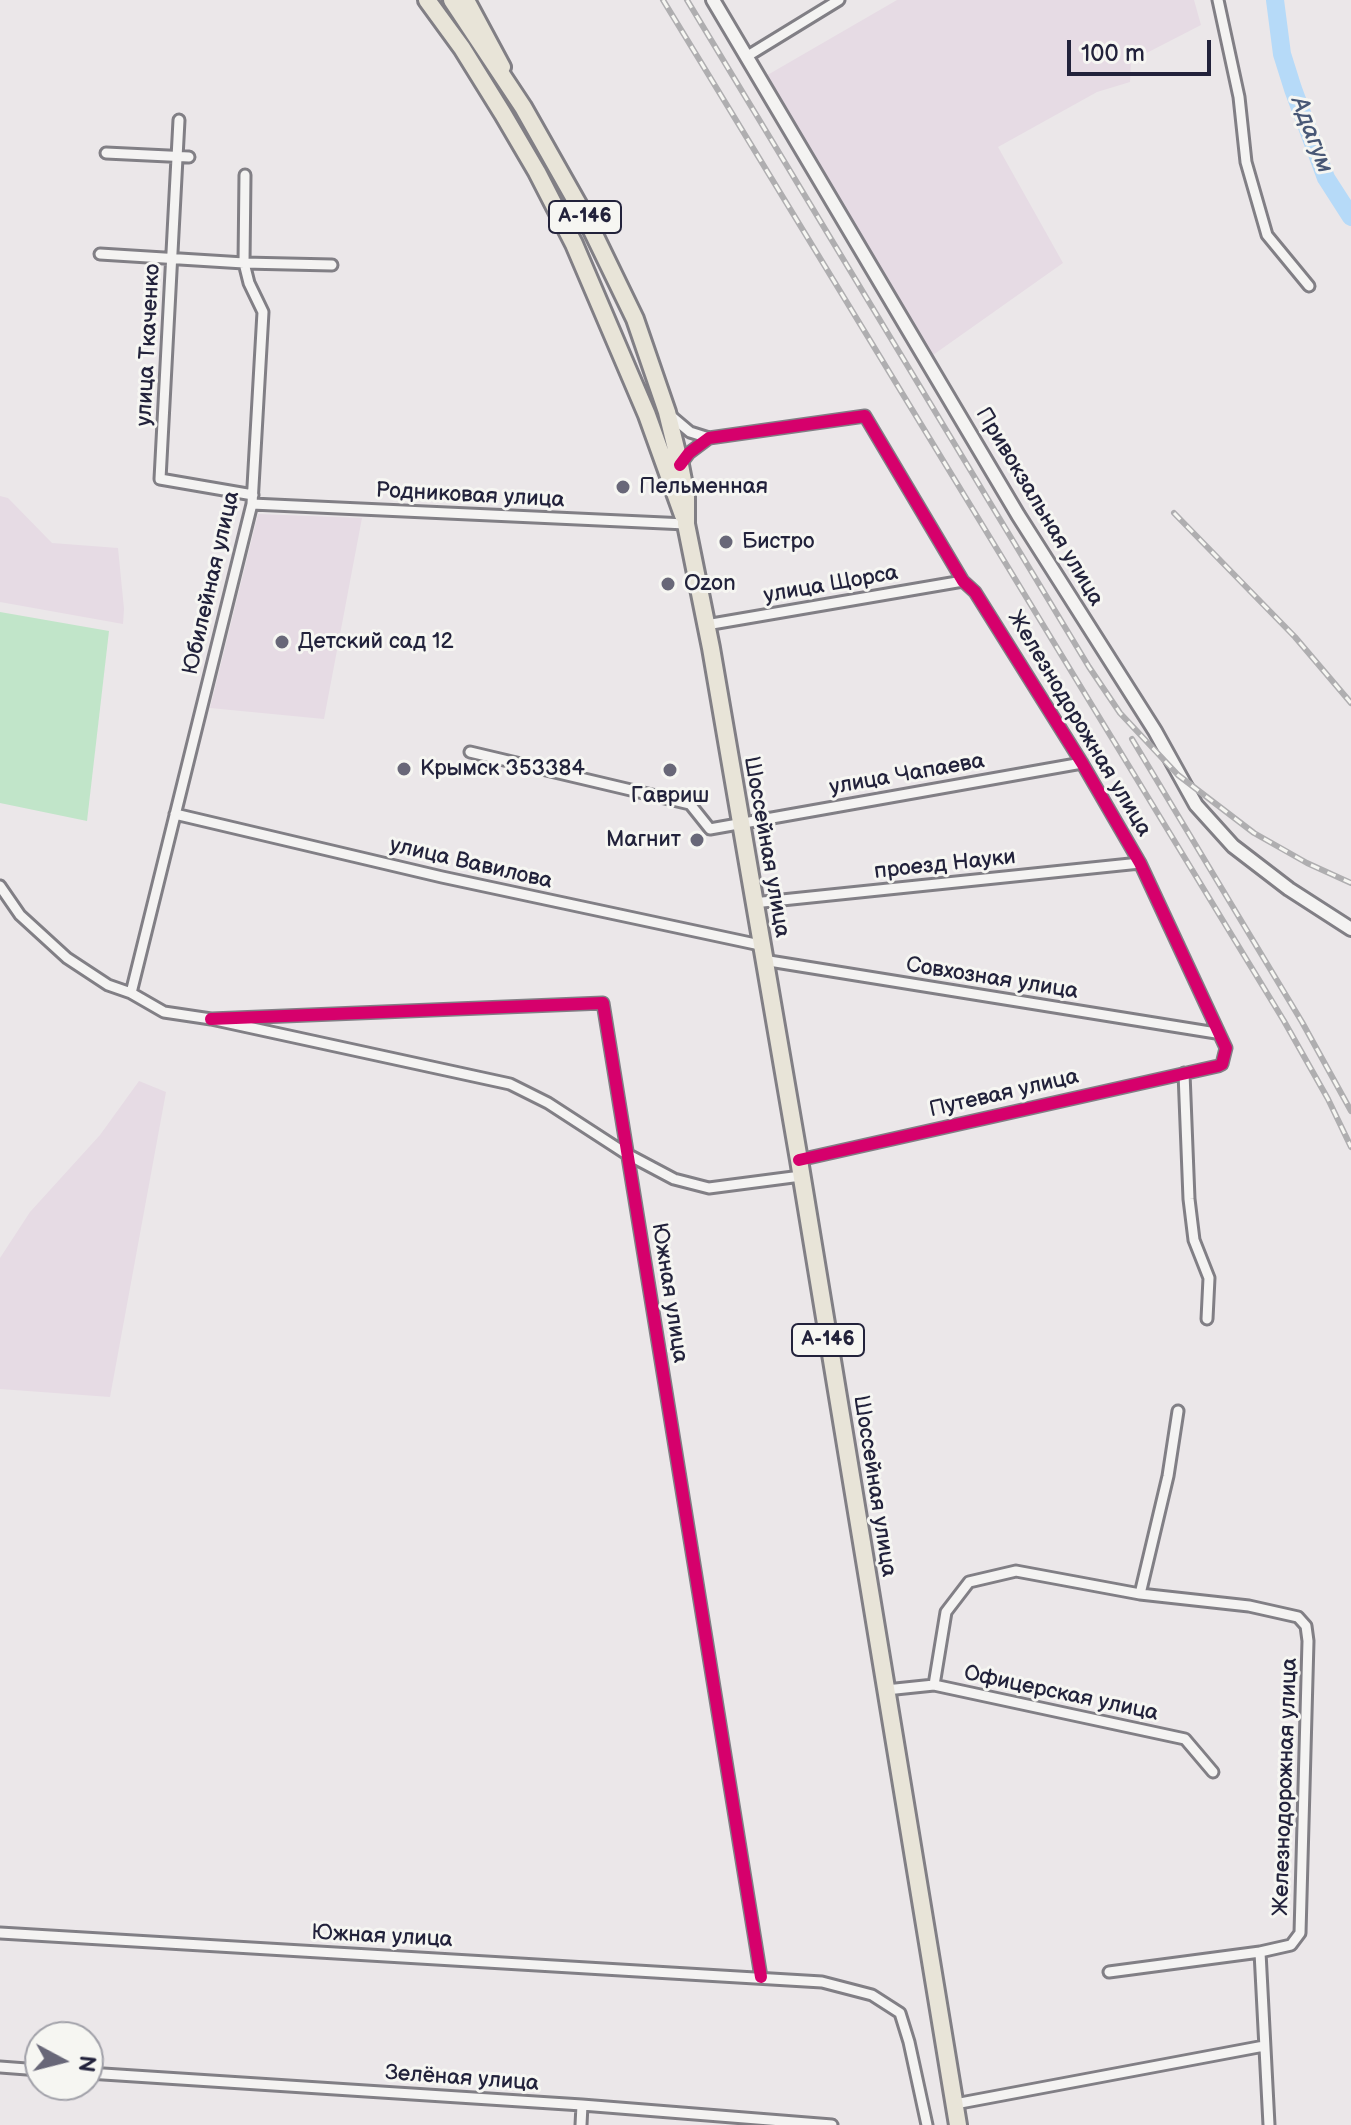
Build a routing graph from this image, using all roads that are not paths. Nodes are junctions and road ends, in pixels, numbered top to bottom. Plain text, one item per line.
1 (427, 0) edge
2 (452, 0) edge
3 (467, 0) edge
4 (713, 0) edge
5 (839, 0) edge
6 (1218, 0) edge
7 (746, 57) junction
8 (523, 107) junction
9 (179, 120) dead end
10 (106, 153) dead end
11 (177, 157) junction
12 (189, 157) dead end
13 (245, 175) dead end
14 (100, 254) dead end
15 (172, 257) junction
16 (244, 263) junction
17 (332, 265) dead end
18 (1309, 286) dead end
19 (667, 412) junction
20 (709, 438) junction
21 (680, 465) junction
22 (253, 499) junction
23 (686, 524) junction
24 (963, 581) junction
25 (706, 625) junction
26 (470, 752) dead end
27 (1082, 763) junction
28 (175, 814) junction
29 (739, 822) junction
30 (1140, 863) junction
31 (0, 886) edge
32 (753, 904) junction
33 (1351, 929) edge
34 (761, 953) junction
35 (131, 993) junction
36 (211, 1019) junction
37 (1216, 1033) junction
38 (1218, 1066) joint
39 (1184, 1073) junction
40 (625, 1153) junction
41 (800, 1168) junction
42 (1207, 1319) dead end
43 (1178, 1411) dead end
44 (1140, 1594) junction
45 (934, 1685) junction
46 (886, 1690) junction
47 (1213, 1772) dead end
48 (0, 1933) edge
49 (1260, 1952) junction
50 (1109, 1972) dead end
51 (761, 1977) junction
52 (1264, 2046) junction
53 (0, 2067) edge
54 (24, 2069) edge
55 (104, 2074) edge
56 (955, 2104) junction
57 (582, 2105) junction
58 (581, 2125) edge
59 (832, 2125) edge
60 (927, 2125) edge
61 (958, 2125) edge
62 (1269, 2125) edge

1 - 23 highway, А-146
2 - 8 highway, А-146
3 - 8 main road, А-146
4 - 7 main road, Привокзальная улица
5 - 7 street
6 - 18 street
7 - 33 main road, Привокзальная улица
8 - 19 highway, А-146
9 - 11 street, улица Ткаченко
10 - 11 street
11 - 12 street
11 - 15 street, улица Ткаченко
13 - 16 street, Юбилейная улица
14 - 15 street
15 - 16 street
15 - 22 street, улица Ткаченко
16 - 17 street
16 - 22 street, Юбилейная улица
19 - 20 street
19 - 21 highway, А-146
20 - 21 street
20 - 24 street, Железнодорожная улица
21 - 23 highway, А-146
22 - 23 street, Родниковая улица
22 - 28 street, Юбилейная улица
23 - 25 highway, Шоссейная улица / А-146
24 - 25 street, улица Щорса
24 - 27 street, Железнодорожная улица
25 - 29 highway, Шоссейная улица / А-146
26 - 29 street, улица Чапаева
27 - 29 street, улица Чапаева
27 - 30 street, Железнодорожная улица
28 - 34 street, улица Вавилова
28 - 35 street, Юбилейная улица
29 - 32 highway, Шоссейная улица / А-146
30 - 32 street, проезд Науки
30 - 37 street, Железнодорожная улица
31 - 35 street
32 - 34 highway, Шоссейная улица / А-146
34 - 37 street, Совхозная улица
34 - 41 highway, Шоссейная улица / А-146
35 - 36 street
36 - 40 street, Путевая улица
36 - 40 street, Южная улица
37 - 38 street, Железнодорожная улица
38 - 39 street, Путевая улица
39 - 41 street, Путевая улица
39 - 42 street
40 - 41 street, Путевая улица
40 - 51 street, Южная улица
41 - 46 highway, Шоссейная улица / А-146
43 - 44 street
44 - 45 street
44 - 49 street, Железнодорожная улица
45 - 46 street, Офицерская улица
45 - 47 street, Офицерская улица
46 - 56 highway, Шоссейная улица / А-146
48 - 51 street, Южная улица
49 - 50 street, Железнодорожная улица
49 - 52 street
51 - 60 street, Южная улица
52 - 56 street
52 - 62 street
53 - 54 street
55 - 57 street, Зелёная улица
56 - 61 highway, Шоссейная улица / А-146
57 - 58 street
57 - 59 street, Зелёная улица

